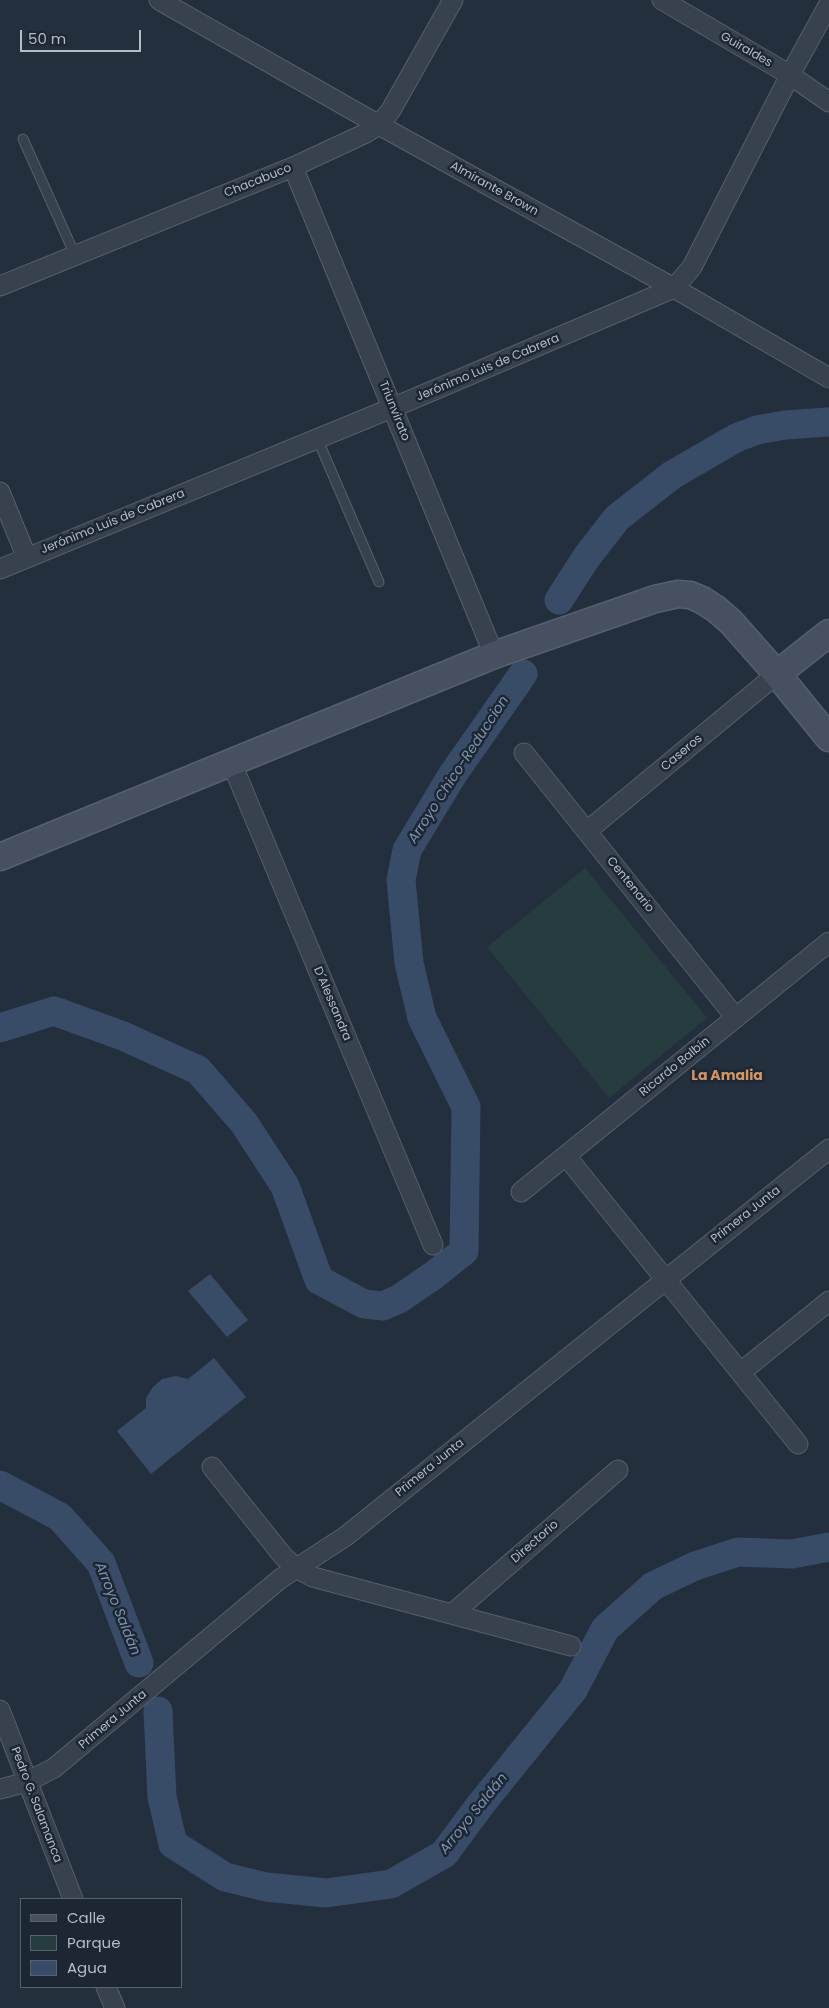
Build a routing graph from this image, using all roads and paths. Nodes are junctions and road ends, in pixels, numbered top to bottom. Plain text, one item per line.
1 (159, 0) edge
2 (453, 0) edge
3 (662, 0) edge
4 (829, 4) edge
5 (790, 75) junction
6 (829, 102) edge
7 (378, 125) junction
8 (23, 139) dead end
9 (293, 167) junction
10 (75, 255) junction
11 (0, 286) edge
12 (674, 288) junction
13 (829, 378) edge
14 (392, 408) junction
15 (317, 438) junction
16 (0, 492) edge
17 (27, 558) junction
18 (0, 569) edge
19 (379, 582) dead end
20 (829, 633) edge
21 (494, 655) junction
22 (777, 674) junction
23 (829, 738) edge
24 (524, 753) dead end
25 (232, 764) junction
26 (587, 832) junction
27 (0, 857) edge
28 (829, 942) edge
29 (736, 1018) junction
30 (829, 1149) edge
31 (566, 1156) junction
32 (521, 1192) dead end
33 (433, 1245) dead end
34 (665, 1278) junction
35 (829, 1301) edge
36 (741, 1372) junction
37 (798, 1444) dead end
38 (212, 1467) dead end
39 (618, 1470) dead end
40 (296, 1568) junction
41 (452, 1614) junction
42 (570, 1646) dead end
43 (0, 1710) edge
44 (27, 1782) junction
45 (0, 1789) edge
46 (73, 1898) edge
47 (106, 1988) edge
48 (115, 2008) edge

1 - 7 street, Almirante Brown
2 - 7 street, Chacabuco
3 - 5 street, Guiraldes
4 - 5 street, Jerónimo Luis de Cabrera
5 - 6 street, Guiraldes
5 - 12 street, Jerónimo Luis de Cabrera
7 - 9 street, Chacabuco
7 - 12 street, Almirante Brown
8 - 10 lane
9 - 10 street, Chacabuco
9 - 14 street, Triunvirato
10 - 11 street, Chacabuco
12 - 13 street, Almirante Brown
12 - 14 street, Jerónimo Luis de Cabrera
14 - 15 street, Jerónimo Luis de Cabrera
14 - 21 street, Triunvirato
15 - 17 street, Jerónimo Luis de Cabrera
15 - 19 lane
16 - 17 street
17 - 18 street, Jerónimo Luis de Cabrera
20 - 22 main road
21 - 22 main road
21 - 25 main road
22 - 23 main road
22 - 26 street, Caseros
24 - 26 street, Centenario
25 - 27 main road
25 - 33 street, D´Alessandra
26 - 29 street, Centenario
28 - 29 street, Ricardo Balbín
29 - 31 street, Ricardo Balbín
30 - 34 street, Primera Junta
31 - 32 street, Ricardo Balbín
31 - 34 street
34 - 36 street
34 - 40 street, Primera Junta
35 - 36 street
36 - 37 street
38 - 40 street
39 - 41 street, Directorio
40 - 41 street
40 - 44 street, Primera Junta
41 - 42 street
43 - 44 street, Pedro G. Salamanca
44 - 45 street, Primera Junta
44 - 46 street, Pedro G. Salamanca
47 - 48 street

